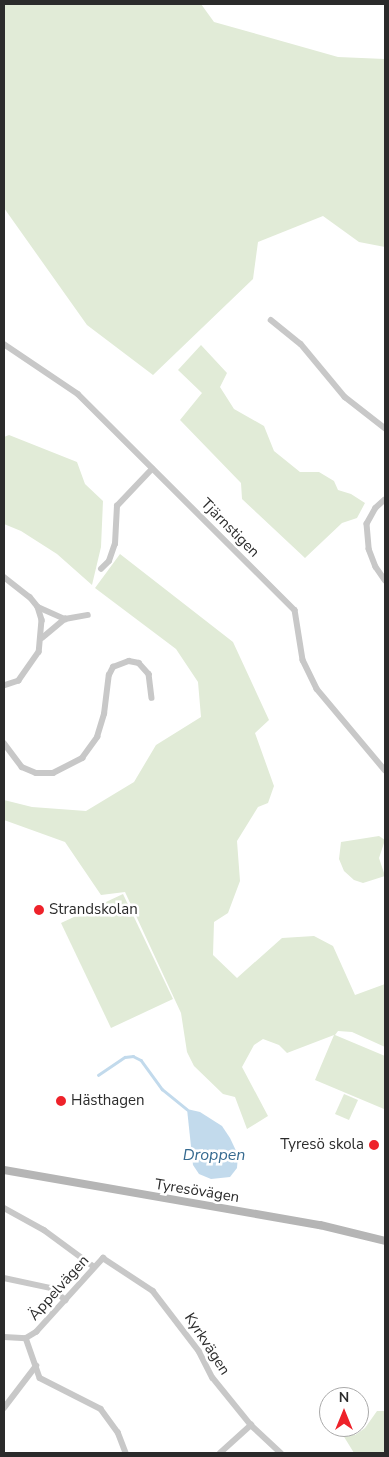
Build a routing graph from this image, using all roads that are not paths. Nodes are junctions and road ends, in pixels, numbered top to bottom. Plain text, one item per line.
1 (271, 320) dead end
2 (4, 344) edge
3 (385, 428) edge
4 (152, 469) junction
5 (385, 500) edge
6 (101, 569) dead end
7 (4, 577) edge
8 (385, 580) edge
9 (38, 607) junction
10 (88, 616) dead end
11 (65, 619) junction
12 (42, 638) junction
13 (4, 686) edge
14 (152, 698) dead end
15 (4, 745) edge
16 (385, 770) edge
17 (4, 1170) edge
18 (4, 1208) edge
19 (385, 1241) edge
20 (103, 1258) joint
21 (93, 1266) junction
22 (4, 1278) edge
23 (66, 1300) junction
24 (4, 1337) edge
25 (26, 1338) junction
26 (36, 1366) junction
27 (4, 1408) edge
28 (252, 1425) junction
29 (126, 1453) edge
30 (220, 1453) edge
31 (281, 1453) edge

1 - 3 street
2 - 4 street, Tjärnstigen
4 - 6 street
4 - 16 street, Tjärnstigen
5 - 8 street
7 - 9 street
9 - 11 street
9 - 12 street
10 - 11 street
11 - 12 street
12 - 13 street
14 - 15 street
17 - 19 main road, Tyresövägen
18 - 21 street
20 - 21 street, Äppelvägen
20 - 28 street, Kyrkvägen
21 - 23 street, Äppelvägen
22 - 23 street
23 - 25 street, Äppelvägen
24 - 25 street, Äppelvägen
25 - 26 street
26 - 27 street
26 - 29 street
28 - 30 street
28 - 31 street, Kyrkvägen

